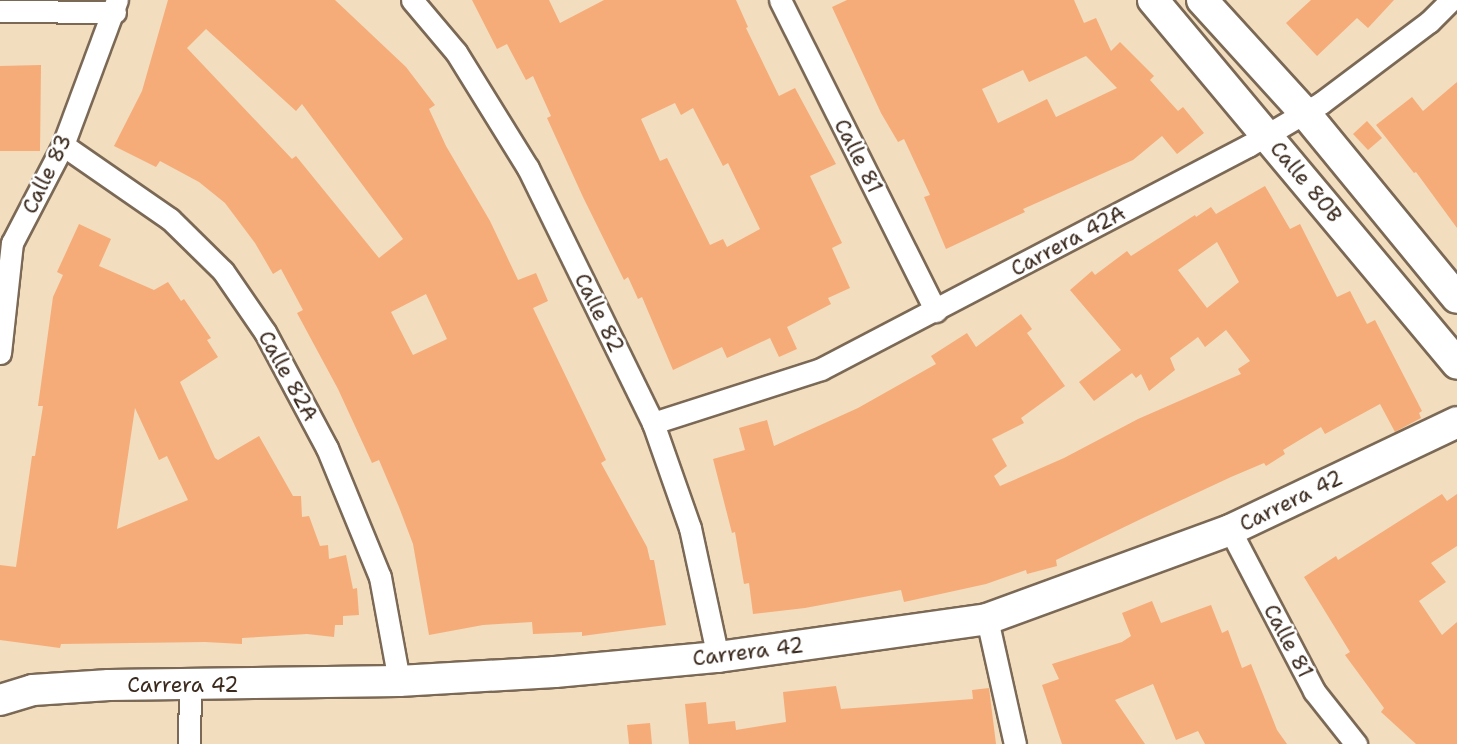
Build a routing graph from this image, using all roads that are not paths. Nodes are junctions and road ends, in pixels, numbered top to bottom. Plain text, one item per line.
1 (412, 0) edge
2 (780, 0) edge
3 (1153, 0) edge
4 (1202, 0) edge
5 (1451, 0) edge
6 (116, 6) edge
7 (0, 11) edge
8 (1305, 113) junction
9 (1268, 136) junction
10 (64, 145) junction
11 (6, 243) edge
12 (1457, 298) edge
13 (936, 311) junction
14 (0, 353) edge
15 (1457, 365) edge
16 (1457, 422) edge
17 (653, 423) junction
18 (1230, 530) junction
19 (987, 618) junction
20 (718, 657) junction
21 (399, 681) junction
22 (190, 686) junction
23 (0, 700) edge
24 (190, 744) edge
25 (1015, 744) edge
26 (1356, 744) edge

1 - 17 street, Calle 82
2 - 13 street, Calle 81
3 - 9 street, Calle 80B
4 - 8 street, Calle 80B
5 - 8 street, Carrera 42A
6 - 7 street
6 - 10 street, Calle 83
8 - 9 street, Carrera 42A
8 - 12 street, Calle 80B
9 - 13 street, Carrera 42A
9 - 15 street, Calle 80B
10 - 11 street, Calle 83
10 - 21 street, Calle 82A
11 - 14 street, Calle 83
13 - 17 street, Carrera 42A
16 - 18 street, Carrera 42
17 - 20 street, Calle 82
18 - 19 street, Carrera 42
18 - 26 street, Calle 81
19 - 20 street, Carrera 42
19 - 25 street
20 - 21 street, Carrera 42
21 - 22 street, Carrera 42
22 - 23 street, Carrera 42
22 - 24 street

